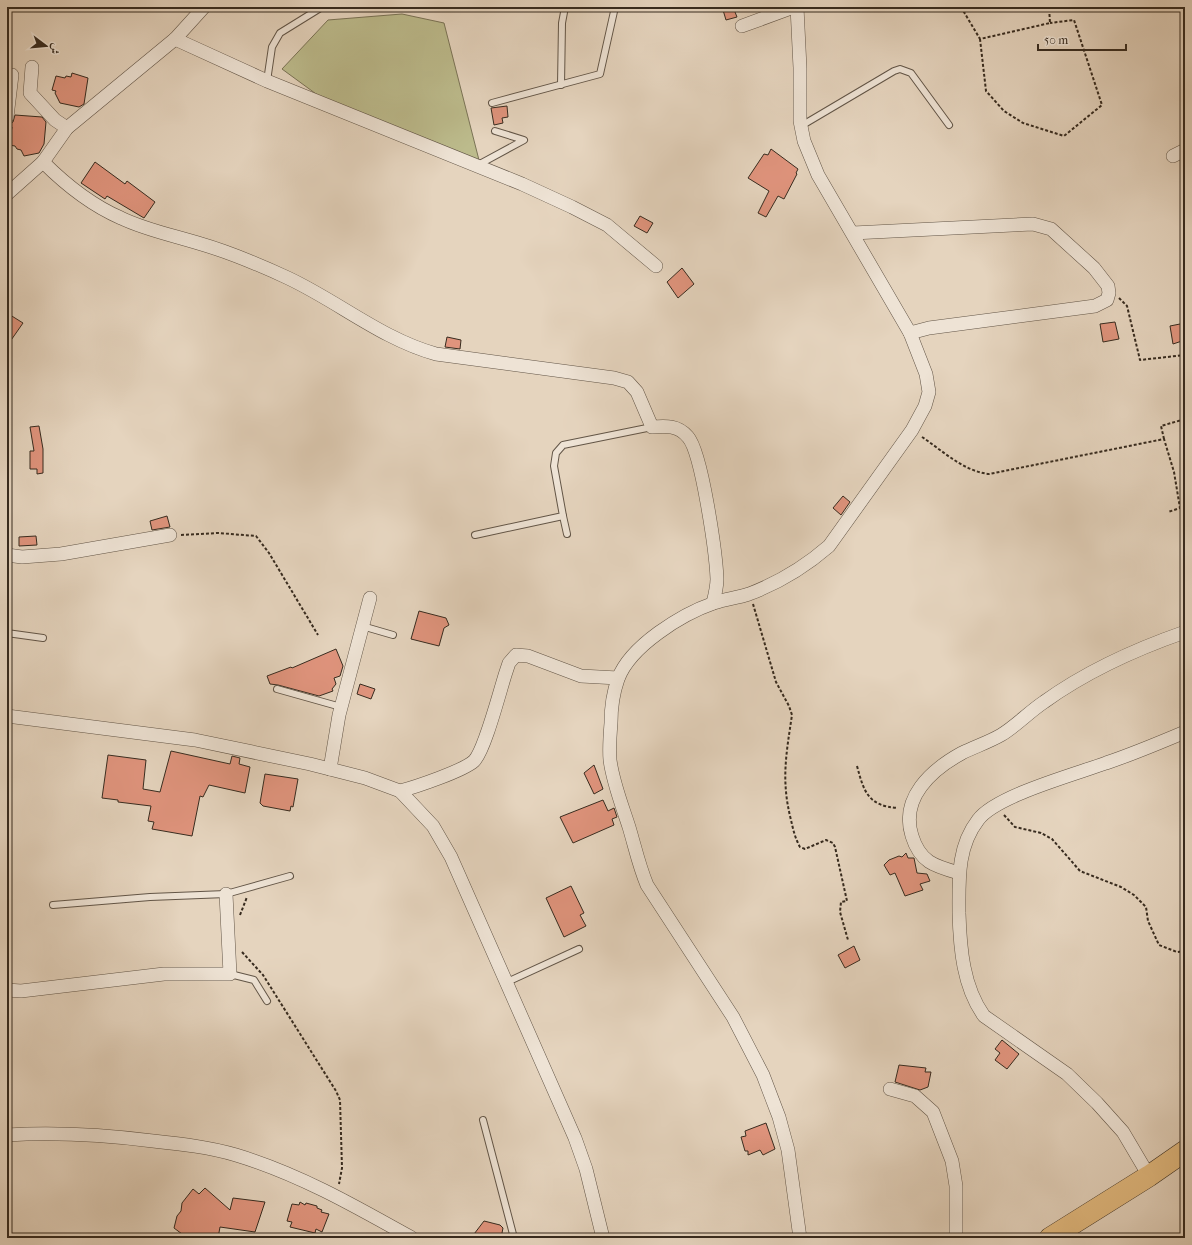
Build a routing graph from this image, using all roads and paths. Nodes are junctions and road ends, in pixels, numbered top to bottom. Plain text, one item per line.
1 (204, 7) edge
2 (322, 7) edge
3 (565, 7) edge
4 (614, 7) edge
5 (794, 7) edge
6 (797, 7) edge
7 (961, 7) edge
8 (1049, 7) edge
9 (1050, 23) junction
10 (742, 26) dead end
11 (175, 39) junction
12 (980, 39) junction
13 (32, 67) dead end
14 (12, 75) dead end
15 (267, 81) junction
16 (561, 85) junction
17 (492, 103) dead end
18 (7, 117) edge
19 (949, 125) dead end
20 (801, 126) junction
21 (67, 128) junction
22 (495, 131) dead end
23 (43, 162) junction
24 (475, 166) junction
25 (7, 194) edge
26 (853, 233) junction
27 (656, 266) dead end
28 (1109, 293) junction
29 (910, 332) junction
30 (1185, 355) edge
31 (1185, 419) edge
32 (652, 427) junction
33 (912, 430) junction
34 (1164, 439) junction
35 (1168, 512) dead end
36 (563, 516) junction
37 (567, 534) dead end
38 (170, 535) joint
39 (474, 535) dead end
40 (7, 555) edge
41 (749, 594) junction
42 (370, 598) dead end
43 (714, 603) junction
44 (362, 626) junction
45 (1185, 632) edge
46 (7, 633) edge
47 (318, 635) dead end
48 (393, 635) dead end
49 (43, 638) dead end
50 (618, 678) junction
51 (277, 689) dead end
52 (341, 707) junction
53 (7, 716) edge
54 (1185, 732) edge
55 (857, 766) dead end
56 (330, 769) junction
57 (400, 791) junction
58 (994, 805) junction
59 (909, 808) junction
60 (959, 873) junction
61 (290, 876) dead end
62 (251, 888) junction
63 (226, 894) junction
64 (53, 905) dead end
65 (238, 922) dead end
66 (848, 940) dead end
67 (579, 949) dead end
68 (240, 950) dead end
69 (1185, 951) edge
70 (230, 974) junction
71 (505, 983) junction
72 (7, 990) edge
73 (268, 1001) dead end
74 (890, 1089) dead end
75 (483, 1120) dead end
76 (7, 1135) edge
77 (1185, 1150) edge
78 (1149, 1176) junction
79 (333, 1194) junction
80 (412, 1238) edge
81 (514, 1238) edge
82 (603, 1238) edge
83 (800, 1238) edge
84 (956, 1238) edge
85 (1050, 1238) edge

1 - 11 street
2 - 15 lane
3 - 16 lane
4 - 16 lane
5 - 10 street
6 - 20 street
7 - 12 path
8 - 9 path
9 - 12 path
9 - 12 path
11 - 15 street
11 - 21 street
13 - 21 street
14 - 18 street
15 - 24 street
16 - 17 lane
19 - 20 lane
20 - 26 street
21 - 23 street
22 - 24 lane
23 - 25 street
23 - 32 street
24 - 27 street
26 - 28 street
26 - 29 street
28 - 29 street
28 - 30 path
29 - 33 street
31 - 34 path
32 - 36 lane
32 - 43 street
33 - 34 path
33 - 41 street
34 - 35 path
36 - 37 lane
36 - 39 lane
38 - 40 street
38 - 47 path
41 - 43 street
41 - 66 path
42 - 44 street
43 - 50 street
44 - 48 lane
44 - 52 street
45 - 59 street
46 - 49 lane
50 - 57 street
50 - 83 street
51 - 52 lane
52 - 56 street
53 - 56 street
54 - 58 street
55 - 59 path
56 - 57 street
57 - 71 street
58 - 60 street
58 - 69 path
59 - 60 street
60 - 78 street
61 - 62 lane
62 - 63 lane
62 - 65 path
63 - 64 lane
63 - 70 street
67 - 71 lane
68 - 79 path
70 - 72 street
70 - 73 lane
71 - 82 street
74 - 84 street
75 - 81 lane
76 - 79 street
77 - 78 highway
78 - 85 highway
79 - 80 street

